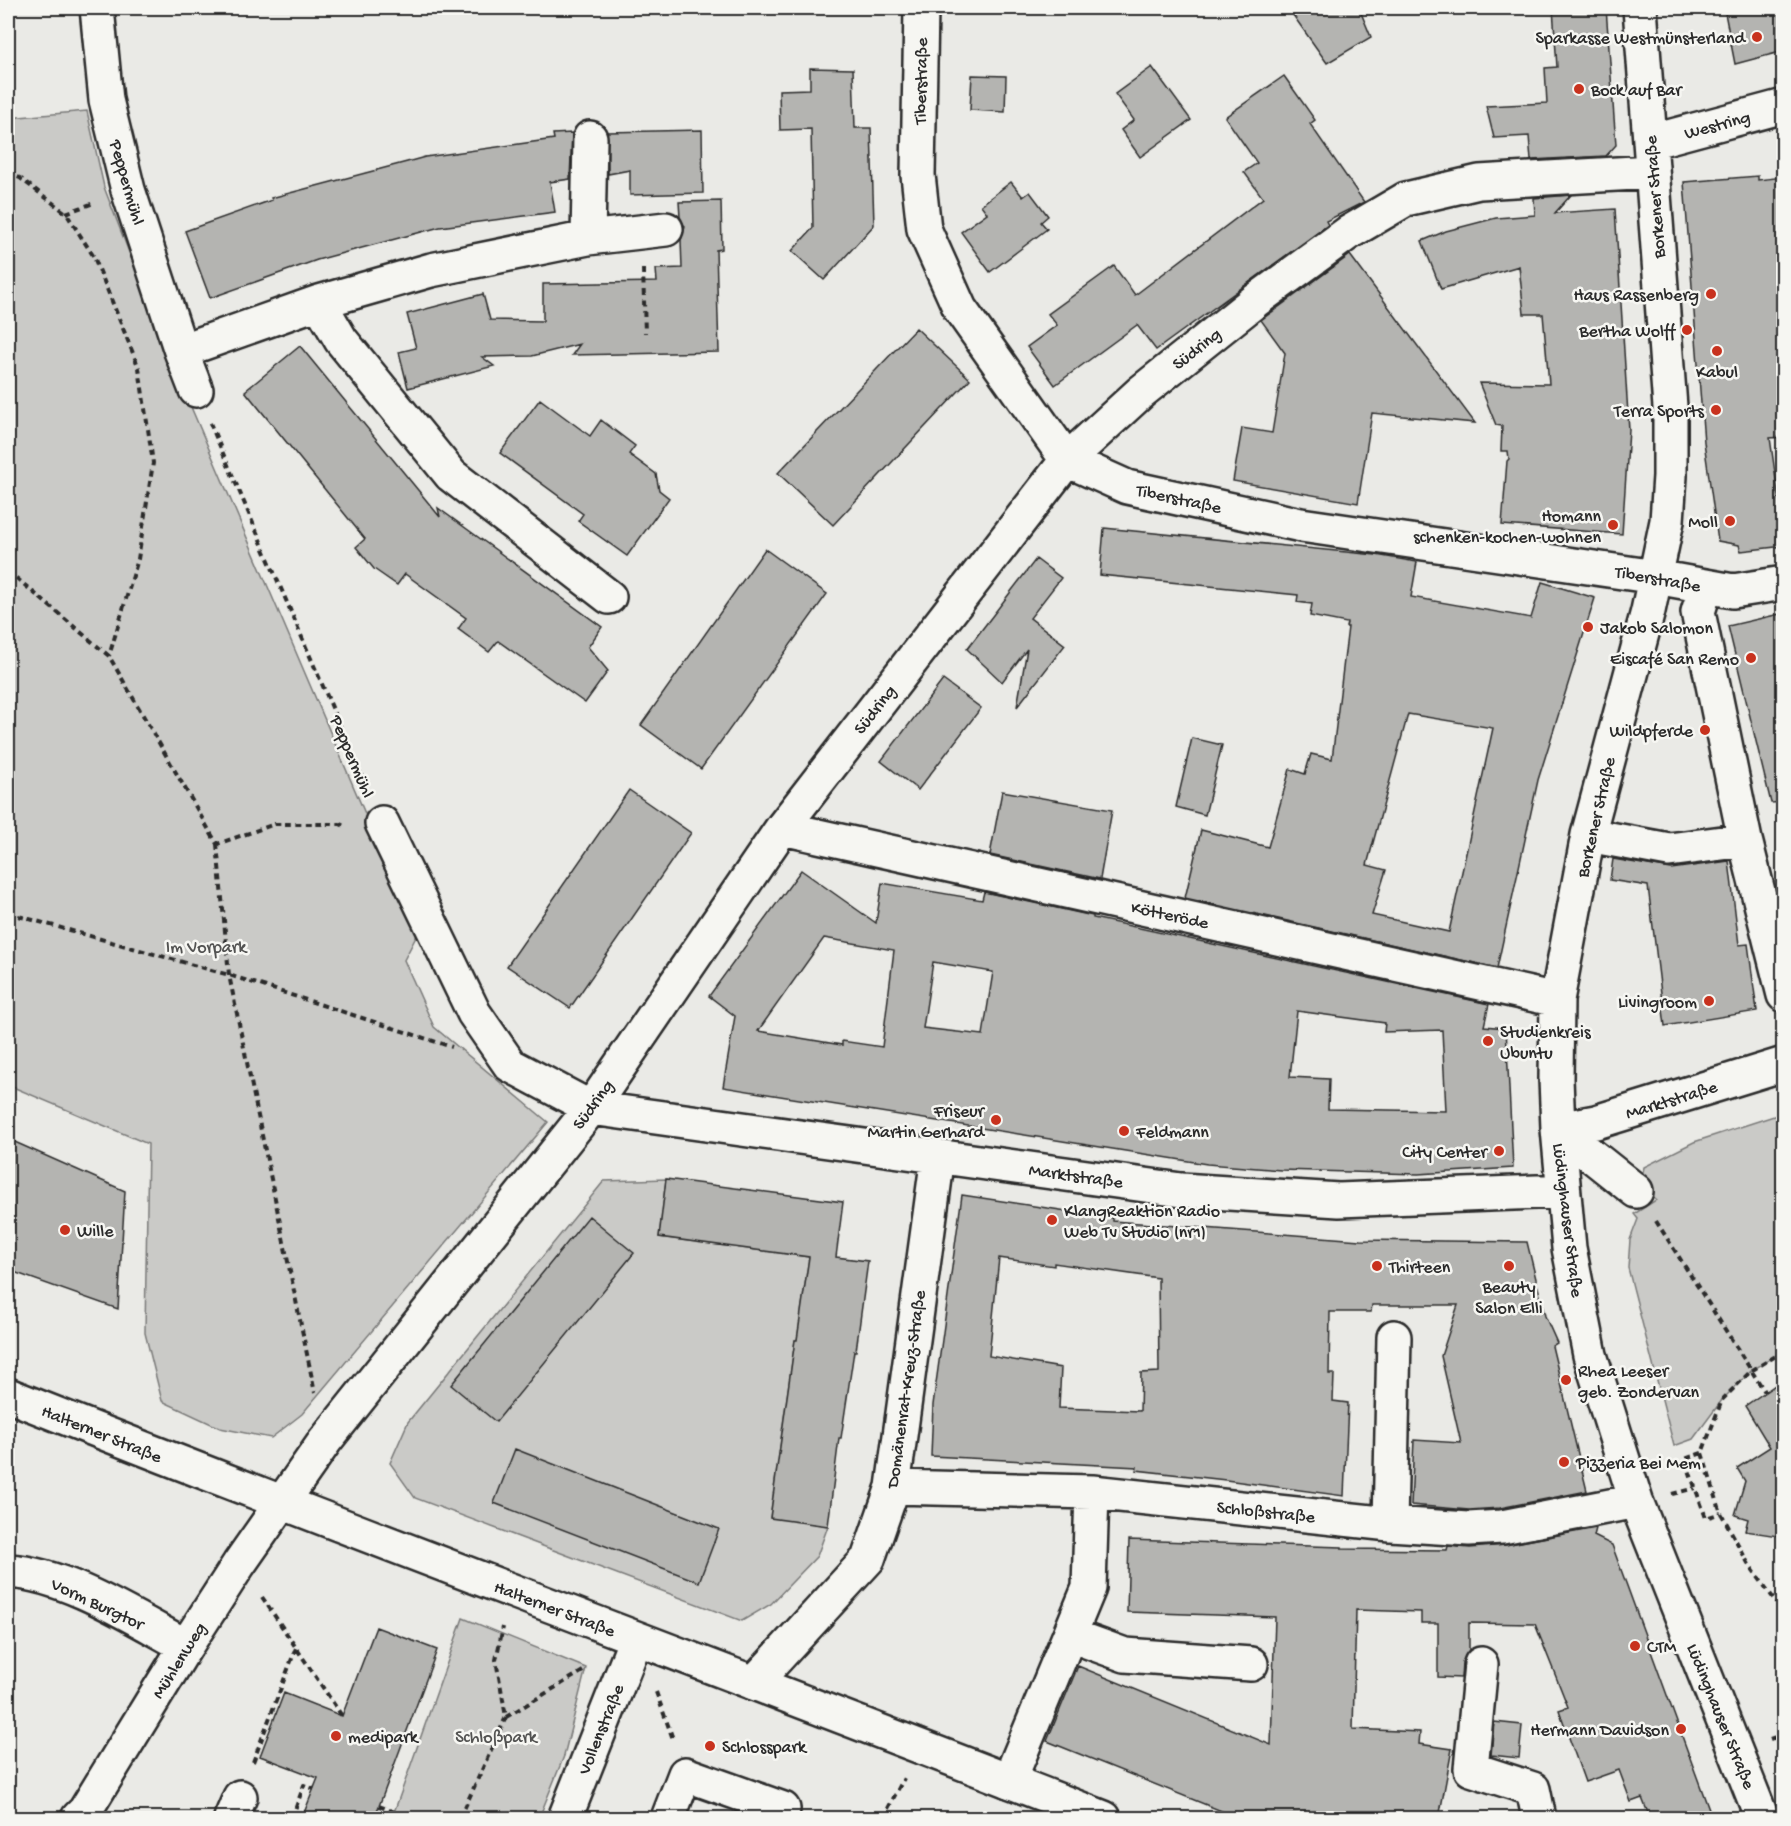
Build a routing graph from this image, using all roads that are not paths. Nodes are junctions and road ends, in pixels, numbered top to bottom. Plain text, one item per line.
1 (97, 8) edge
2 (921, 8) edge
3 (1640, 8) edge
4 (1784, 106) edge
5 (590, 138) dead end
6 (1651, 157) junction
7 (654, 231) road end
8 (588, 238) junction
9 (319, 302) junction
10 (181, 351) junction
11 (196, 390) road end
12 (1067, 460) junction
13 (1656, 577) junction
14 (1784, 583) edge
15 (1706, 586) junction
16 (609, 597) dead end
17 (782, 828) junction
18 (1587, 836) junction
19 (388, 837) road end
20 (1745, 840) junction
21 (1784, 995) edge
22 (1557, 1000) junction
23 (1784, 1064) edge
24 (591, 1108) junction
25 (1558, 1129) junction
26 (938, 1156) junction
27 (1563, 1191) junction
28 (1644, 1203) road end
29 (1394, 1337) dead end
30 (8, 1395) edge
31 (893, 1487) junction
32 (1092, 1492) junction
33 (1636, 1501) junction
34 (281, 1503) junction
35 (1390, 1524) junction
36 (8, 1571) edge
37 (1070, 1635) junction
38 (636, 1639) junction
39 (186, 1646) junction
40 (1251, 1664) dead end
41 (1481, 1664) dead end
42 (754, 1683) junction
43 (1009, 1781) junction
44 (86, 1816) edge
45 (565, 1818) edge
46 (668, 1818) edge
47 (780, 1818) edge
48 (1104, 1818) edge
49 (1539, 1818) edge
50 (1762, 1818) edge

1 - 10 street, Peppermühl
2 - 12 street, Tiberstraße
3 - 6 street, Borkener Straße
4 - 6 street, Westring
5 - 8 street
6 - 12 street, Südring
6 - 13 street, Borkener Straße
7 - 8 street
8 - 9 street
9 - 10 street
9 - 16 street
10 - 11 street, Peppermühl
12 - 13 street, Tiberstraße
12 - 17 street, Südring
13 - 15 street, Tiberstraße
13 - 18 street, Borkener Straße
14 - 15 street, Tiberstraße
15 - 20 street
17 - 22 street, Kötteröde
17 - 24 street, Südring
18 - 20 street
18 - 22 street, Borkener Straße
19 - 24 street
20 - 21 street
22 - 25 street, Borkener Straße
23 - 25 street, Marktstraße
24 - 26 street, Marktstraße
24 - 34 street, Südring
25 - 27 street, Lüdinghauser Straße
25 - 28 street
26 - 27 street, Marktstraße
26 - 31 street, Domänenrat-Kreuz-Straße
27 - 33 street, Lüdinghauser Straße
29 - 35 street
30 - 34 street, Halterner Straße
31 - 32 street, Schloßstraße
31 - 42 street, Domänenrat-Kreuz-Straße
32 - 35 street, Schloßstraße
32 - 37 street
33 - 35 street, Schloßstraße
33 - 50 street, Lüdinghauser Straße
34 - 38 street, Halterner Straße
34 - 39 street, Mühlenweg
36 - 39 street, Vorm Burgtor
37 - 40 street
37 - 43 street
38 - 42 street, Halterner Straße
38 - 45 street, Vollenstraße
39 - 44 street, Mühlenweg
41 - 49 street
42 - 43 street, Halterner Straße
43 - 48 street, Halterner Straße
46 - 47 street

